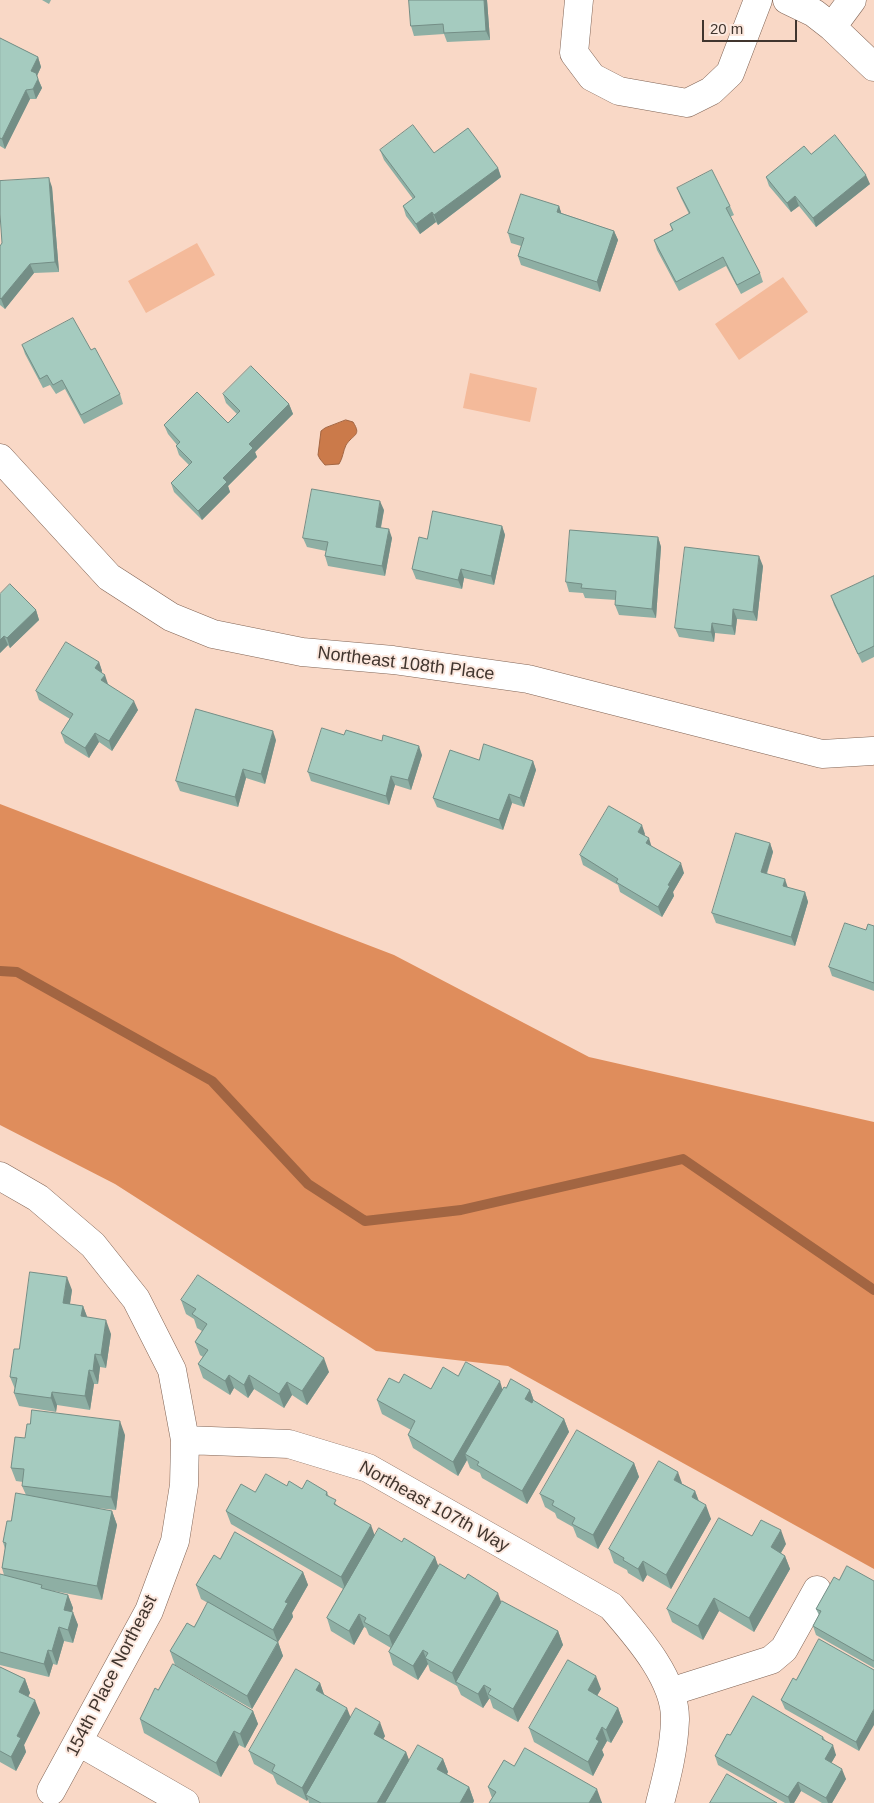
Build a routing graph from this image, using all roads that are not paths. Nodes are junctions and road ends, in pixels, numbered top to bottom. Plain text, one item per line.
1 (579, 0) edge
2 (758, 0) edge
3 (787, 0) edge
4 (852, 0) edge
5 (832, 27) junction
6 (874, 67) edge
7 (0, 458) edge
8 (873, 751) edge
9 (0, 1176) edge
10 (185, 1440) junction
11 (817, 1590) dead end
12 (670, 1692) junction
13 (79, 1742) junction
14 (52, 1791) dead end
15 (185, 1803) edge
16 (660, 1803) edge

1 - 2 street
3 - 5 street
4 - 5 street
5 - 6 street
7 - 8 street, Northeast 108th Place
9 - 10 street
10 - 12 street, Northeast 107th Way
10 - 13 street, 154th Place Northeast
11 - 12 street
12 - 16 street, Northeast 107th Way
13 - 14 street, 154th Place Northeast
13 - 15 street

